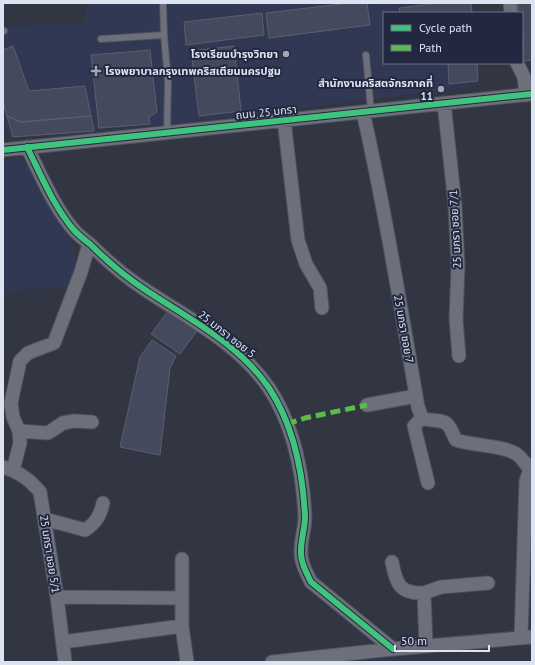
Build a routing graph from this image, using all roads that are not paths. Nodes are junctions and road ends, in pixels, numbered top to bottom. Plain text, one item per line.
1 (163, 3) edge
2 (164, 35) junction
3 (101, 39) dead end
4 (366, 55) dead end
5 (518, 64) edge
6 (529, 94) edge
7 (444, 103) junction
8 (367, 111) junction
9 (284, 120) junction
10 (167, 133) junction
11 (27, 147) junction
12 (3, 150) edge
13 (90, 244) junction
14 (322, 308) dead end
15 (460, 356) dead end
16 (416, 396) junction
17 (366, 405) dead end
18 (422, 418) junction
19 (92, 422) dead end
20 (19, 432) junction
21 (8, 468) edge
22 (532, 472) edge
23 (428, 483) dead end
24 (103, 502) dead end
25 (45, 519) junction
26 (182, 559) dead end
27 (392, 562) dead end
28 (488, 583) dead end
29 (424, 593) junction
30 (57, 597) junction
31 (182, 598) junction
32 (182, 626) junction
33 (527, 638) edge
34 (63, 642) junction
35 (426, 646) junction
36 (393, 649) junction
37 (359, 657) edge
38 (65, 662) edge
39 (187, 662) edge
40 (272, 662) edge

1 - 2 lane
2 - 3 lane
2 - 10 lane
4 - 8 lane
5 - 6 street
6 - 7 street, ถนน 25 มกรา
7 - 8 street, ถนน 25 มกรา
7 - 15 street, 25 มกรา ซอย 7/1
8 - 9 street, ถนน 25 มกรา
8 - 16 street, 25 มกรา ซอย 7
9 - 10 street, ถนน 25 มกรา
9 - 14 street
10 - 11 street, ถนน 25 มกรา
11 - 12 street, ถนน 25 มกรา
11 - 13 street, 25 มกรา ซอย 5
13 - 20 street
13 - 36 street, 25 มกรา ซอย 5
16 - 17 street
16 - 18 street, 25 มกรา ซอย 7
18 - 22 street
18 - 23 street
19 - 20 street
20 - 21 street
21 - 25 street, 25 มกรา ซอย 5/1
22 - 33 street
24 - 25 street
25 - 30 street, 25 มกรา ซอย 5/1
26 - 31 street
27 - 29 street
28 - 29 street
29 - 35 street
30 - 31 street
30 - 34 street, 25 มกรา ซอย 5/1
31 - 32 street
32 - 34 street
32 - 39 street
33 - 35 street
34 - 38 street, 25 มกรา ซอย 5/1
35 - 36 street
36 - 37 street
37 - 40 street

